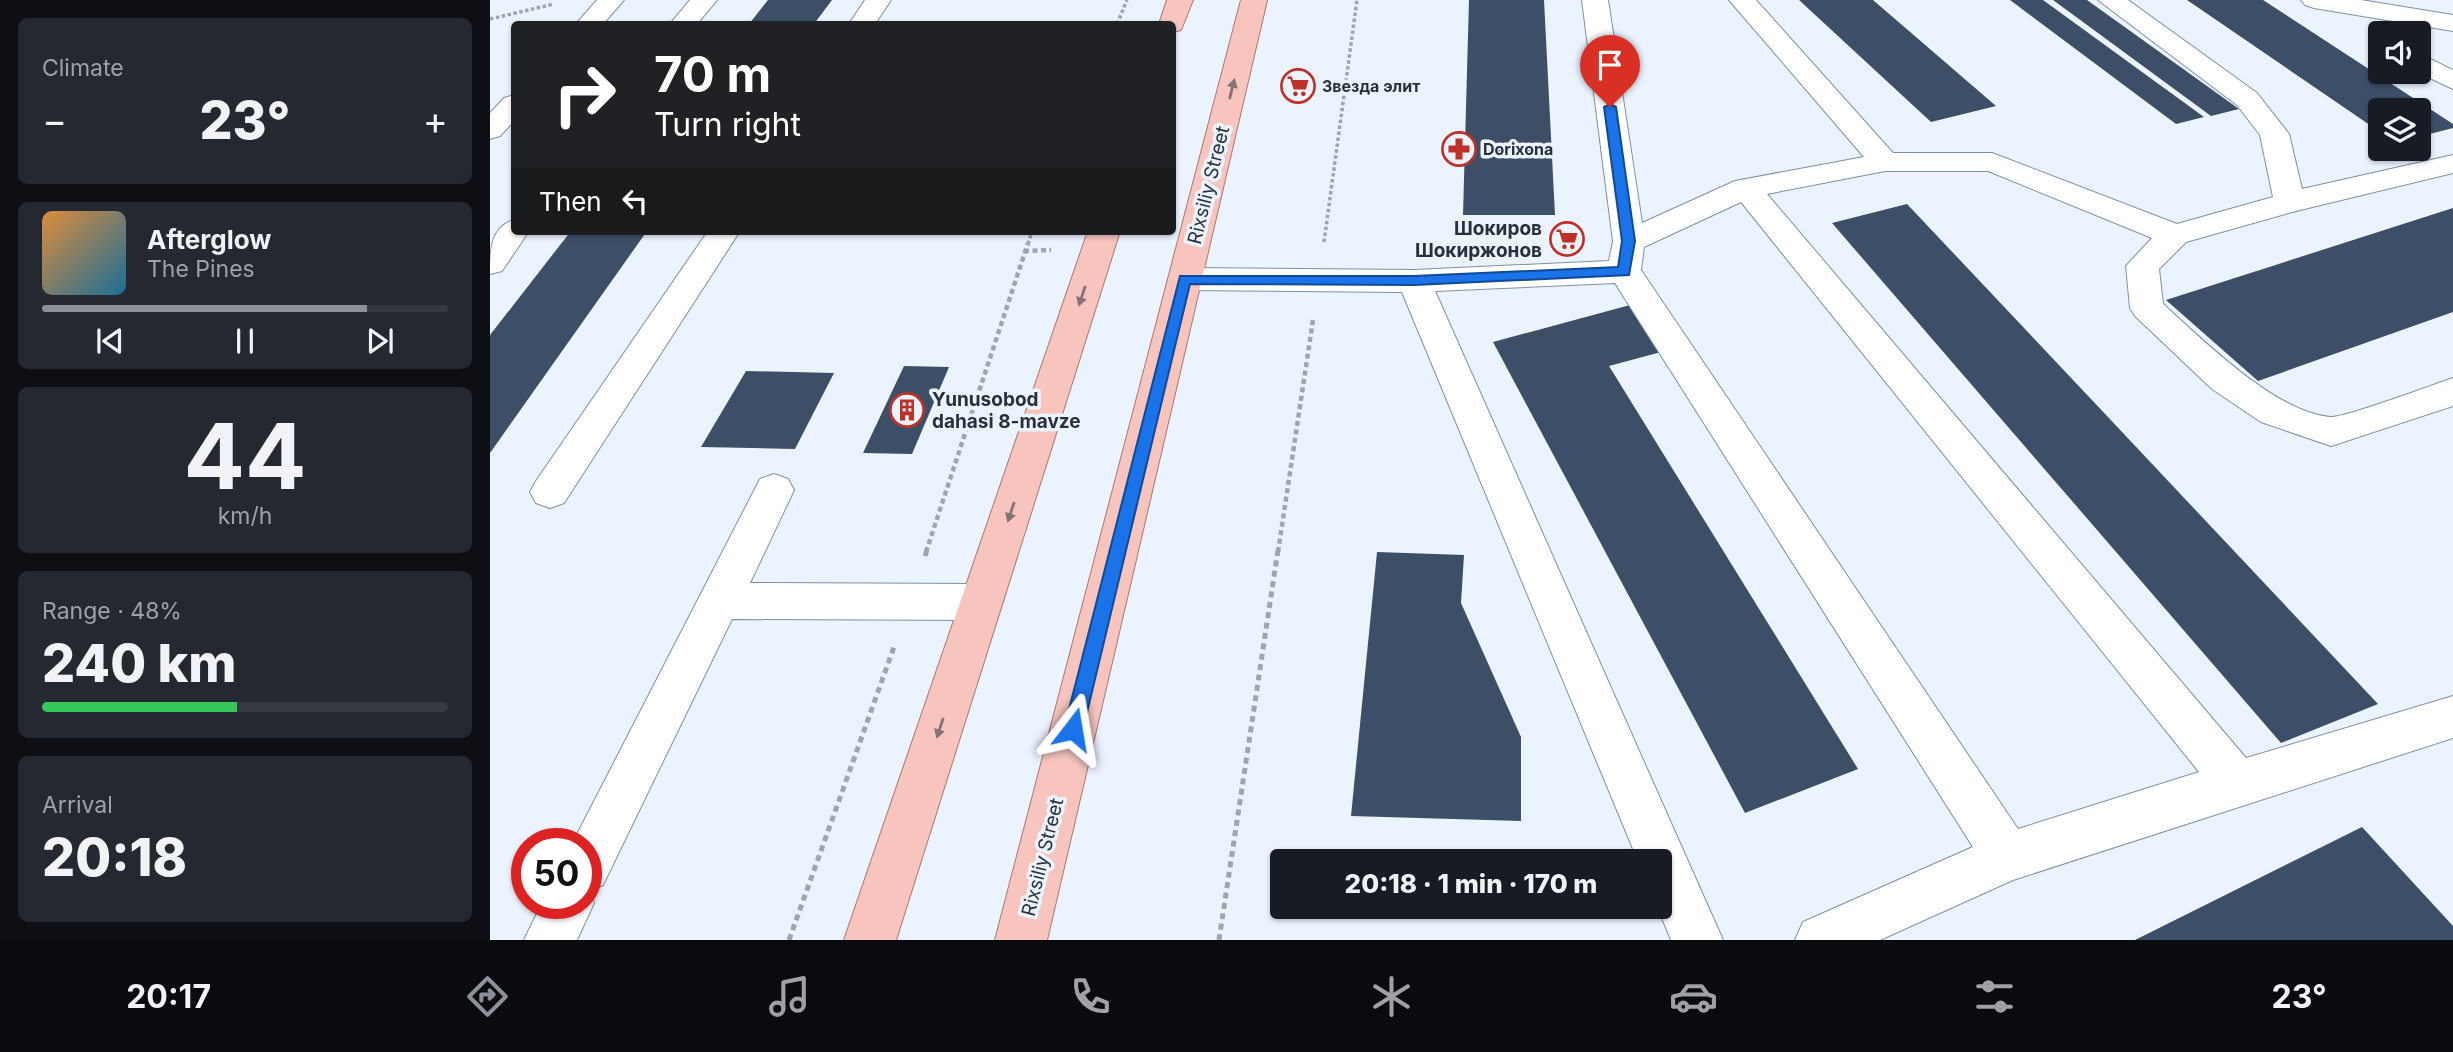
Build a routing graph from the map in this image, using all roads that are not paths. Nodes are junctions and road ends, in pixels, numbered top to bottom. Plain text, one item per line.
1 (611, 0) edge
2 (705, 0) edge
3 (878, 0) edge
4 (1180, 0) edge
5 (1254, 0) edge
6 (1595, 0) edge
7 (1742, 0) edge
8 (2111, 0) edge
9 (2314, 0) edge
10 (592, 21) edge
11 (686, 21) edge
12 (864, 21) edge
13 (1173, 21) edge
14 (2453, 23) edge
15 (2368, 31) edge
16 (2431, 68) edge
17 (2453, 81) edge
18 (511, 107) edge
19 (490, 130) edge
20 (1885, 162) junction
21 (2453, 164) edge
22 (1746, 188) junction
23 (2290, 202) junction
24 (511, 234) edge
25 (721, 235) edge
26 (1103, 235) edge
27 (2175, 235) junction
28 (1626, 256) junction
29 (490, 263) edge
30 (1185, 279) junction
31 (1414, 281) junction
32 (2453, 392) edge
33 (774, 490) dead end
34 (550, 492) dead end
35 (720, 601) junction
36 (981, 602) junction
37 (2453, 717) edge
38 (2237, 783) junction
39 (602, 837) edge
40 (2008, 857) junction
41 (561, 919) edge
42 (551, 940) edge
43 (870, 940) edge
44 (1021, 940) edge
45 (1697, 940) edge
46 (1821, 940) edge

1 - 10 lane
2 - 11 lane
3 - 12 lane
4 - 13 main road
30 -> 5 main road, Rixsiliy Street
6 - 28 lane
7 - 20 lane
8 - 23 lane
9 - 14 lane
9 - 15 lane
16 - 17 lane
18 - 19 lane
20 - 22 lane
20 - 27 lane
21 - 23 lane
22 - 28 lane
22 - 38 lane
23 - 27 lane
24 - 29 lane
25 - 34 lane
26 -> 36 main road
27 - 32 lane
28 - 31 lane
28 - 40 lane
30 - 31 lane
30 - 44 main road, Rixsiliy Street
31 - 45 lane
33 - 35 lane
35 - 36 lane
35 - 39 lane
36 -> 43 main road
37 - 38 lane
38 - 40 lane
40 - 46 lane
41 - 42 lane

